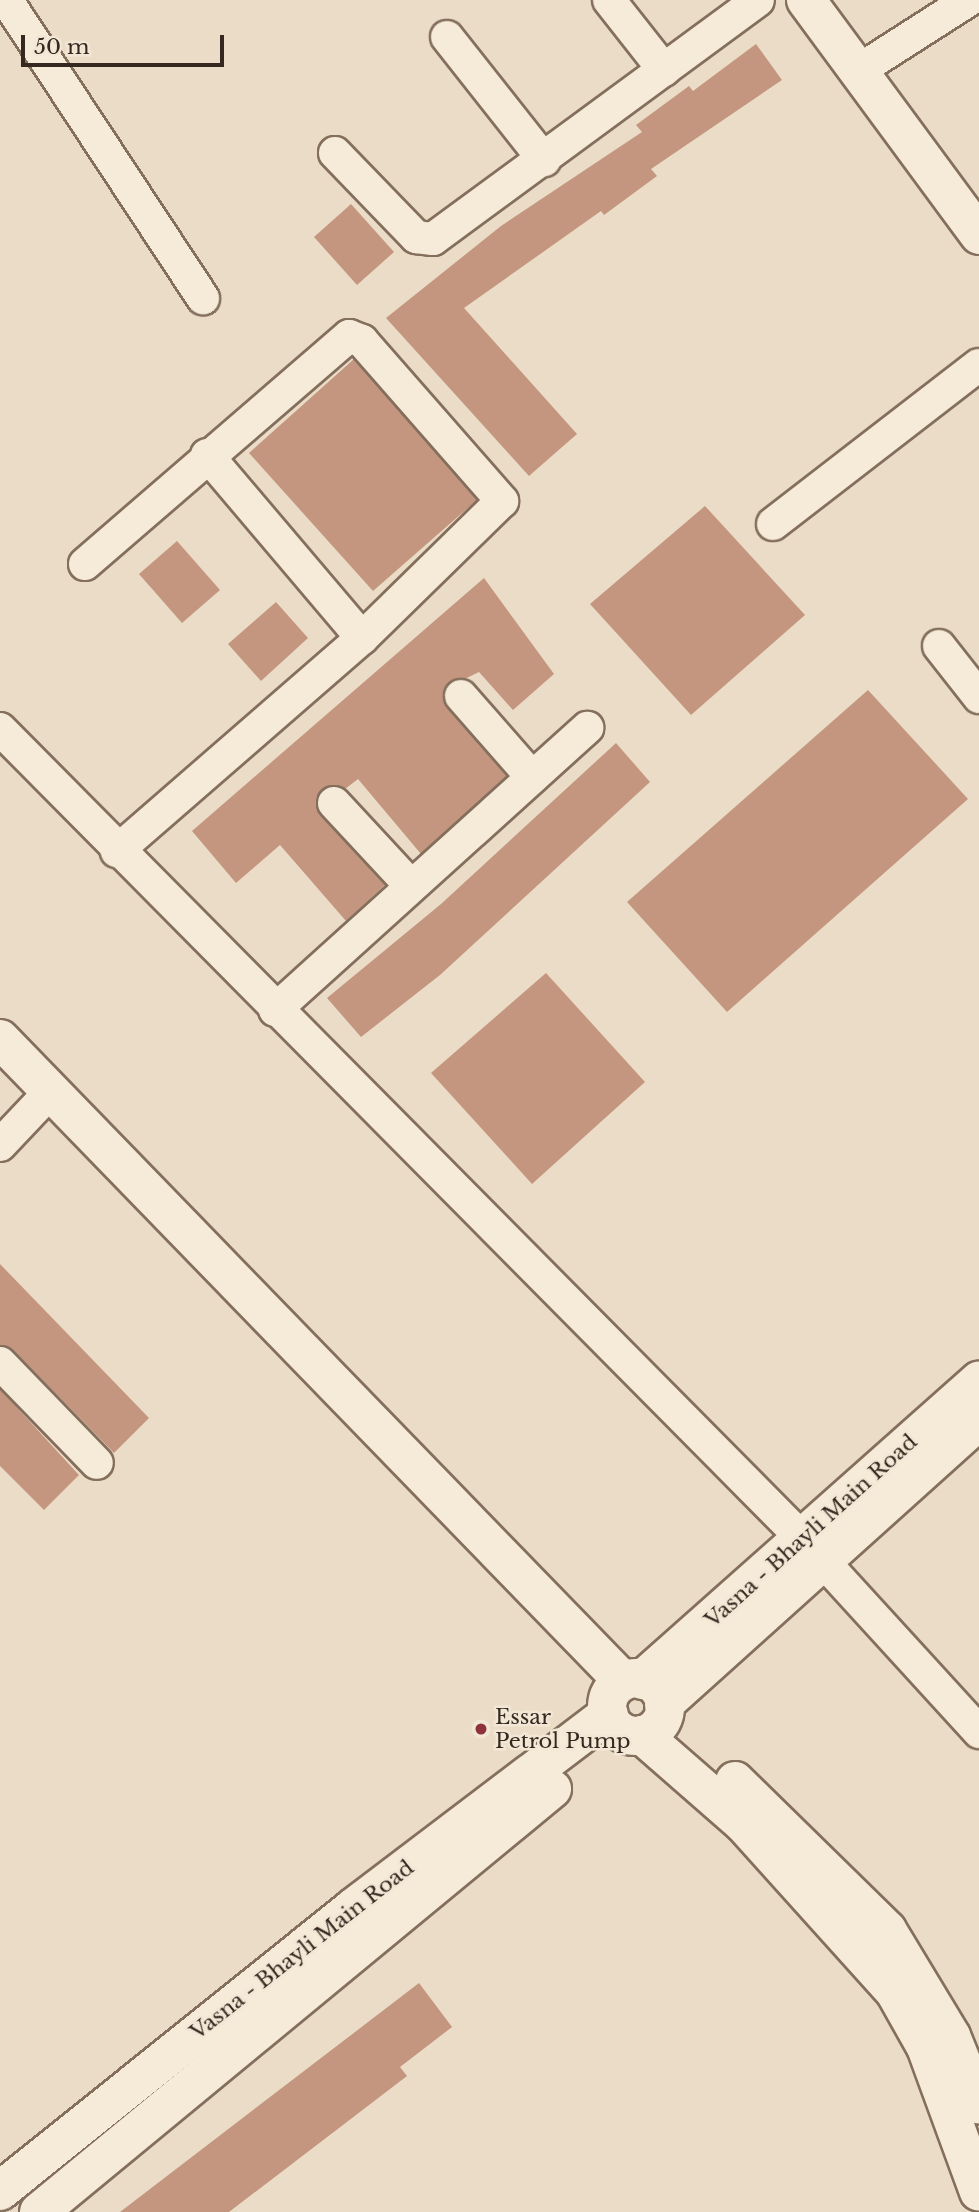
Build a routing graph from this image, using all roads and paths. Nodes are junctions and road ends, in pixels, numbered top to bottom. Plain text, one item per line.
1 (609, 0) edge
2 (758, 0) edge
3 (806, 0) edge
4 (831, 0) edge
5 (969, 0) edge
6 (10, 7) edge
7 (447, 37) dead end
8 (874, 60) junction
9 (664, 70) junction
10 (335, 153) dead end
11 (544, 160) junction
12 (979, 205) edge
13 (979, 235) edge
14 (203, 298) dead end
15 (979, 365) edge
16 (207, 455) junction
17 (773, 524) dead end
18 (85, 564) dead end
19 (362, 638) junction
20 (939, 646) dead end
21 (461, 696) dead end
22 (979, 697) edge
23 (587, 728) dead end
24 (0, 729) edge
25 (532, 777) junction
26 (334, 803) dead end
27 (117, 851) junction
28 (411, 886) junction
29 (275, 1010) junction
30 (0, 1039) edge
31 (0, 1077) edge
32 (42, 1101) junction
33 (0, 1144) edge
34 (0, 1363) edge
35 (979, 1381) edge
36 (979, 1420) edge
37 (97, 1463) dead end
38 (811, 1548) junction
39 (634, 1708) junction
40 (979, 1732) edge
41 (979, 2105) edge
42 (0, 2191) edge
43 (979, 2192) edge
44 (38, 2212) edge

1 - 9 street
2 - 9 street
3 - 13 main road
4 - 8 main road
5 - 8 street
6 - 14 street
7 - 11 street
8 - 12 main road
9 - 11 street
10 - 11 street
15 - 17 street
16 - 18 street
16 - 19 street
16 - 19 street
19 - 27 street
20 - 22 street
21 - 25 street
23 - 25 street
24 - 27 street
25 - 28 street
26 - 28 street
27 - 29 street
28 - 29 street
29 - 38 street
30 - 32 main road
31 - 32 main road
32 - 33 street
32 - 39 main road
34 - 37 street
35 - 38 main road, Vasna - Bhayli Main Road
36 - 38 main road, Vasna - Bhayli Main Road
38 - 39 main road, Vasna - Bhayli Main Road
38 - 40 street
39 - 41 main road
39 - 42 main road, Vasna - Bhayli Main Road
39 - 43 main road
39 - 44 main road, Vasna - Bhayli Main Road

